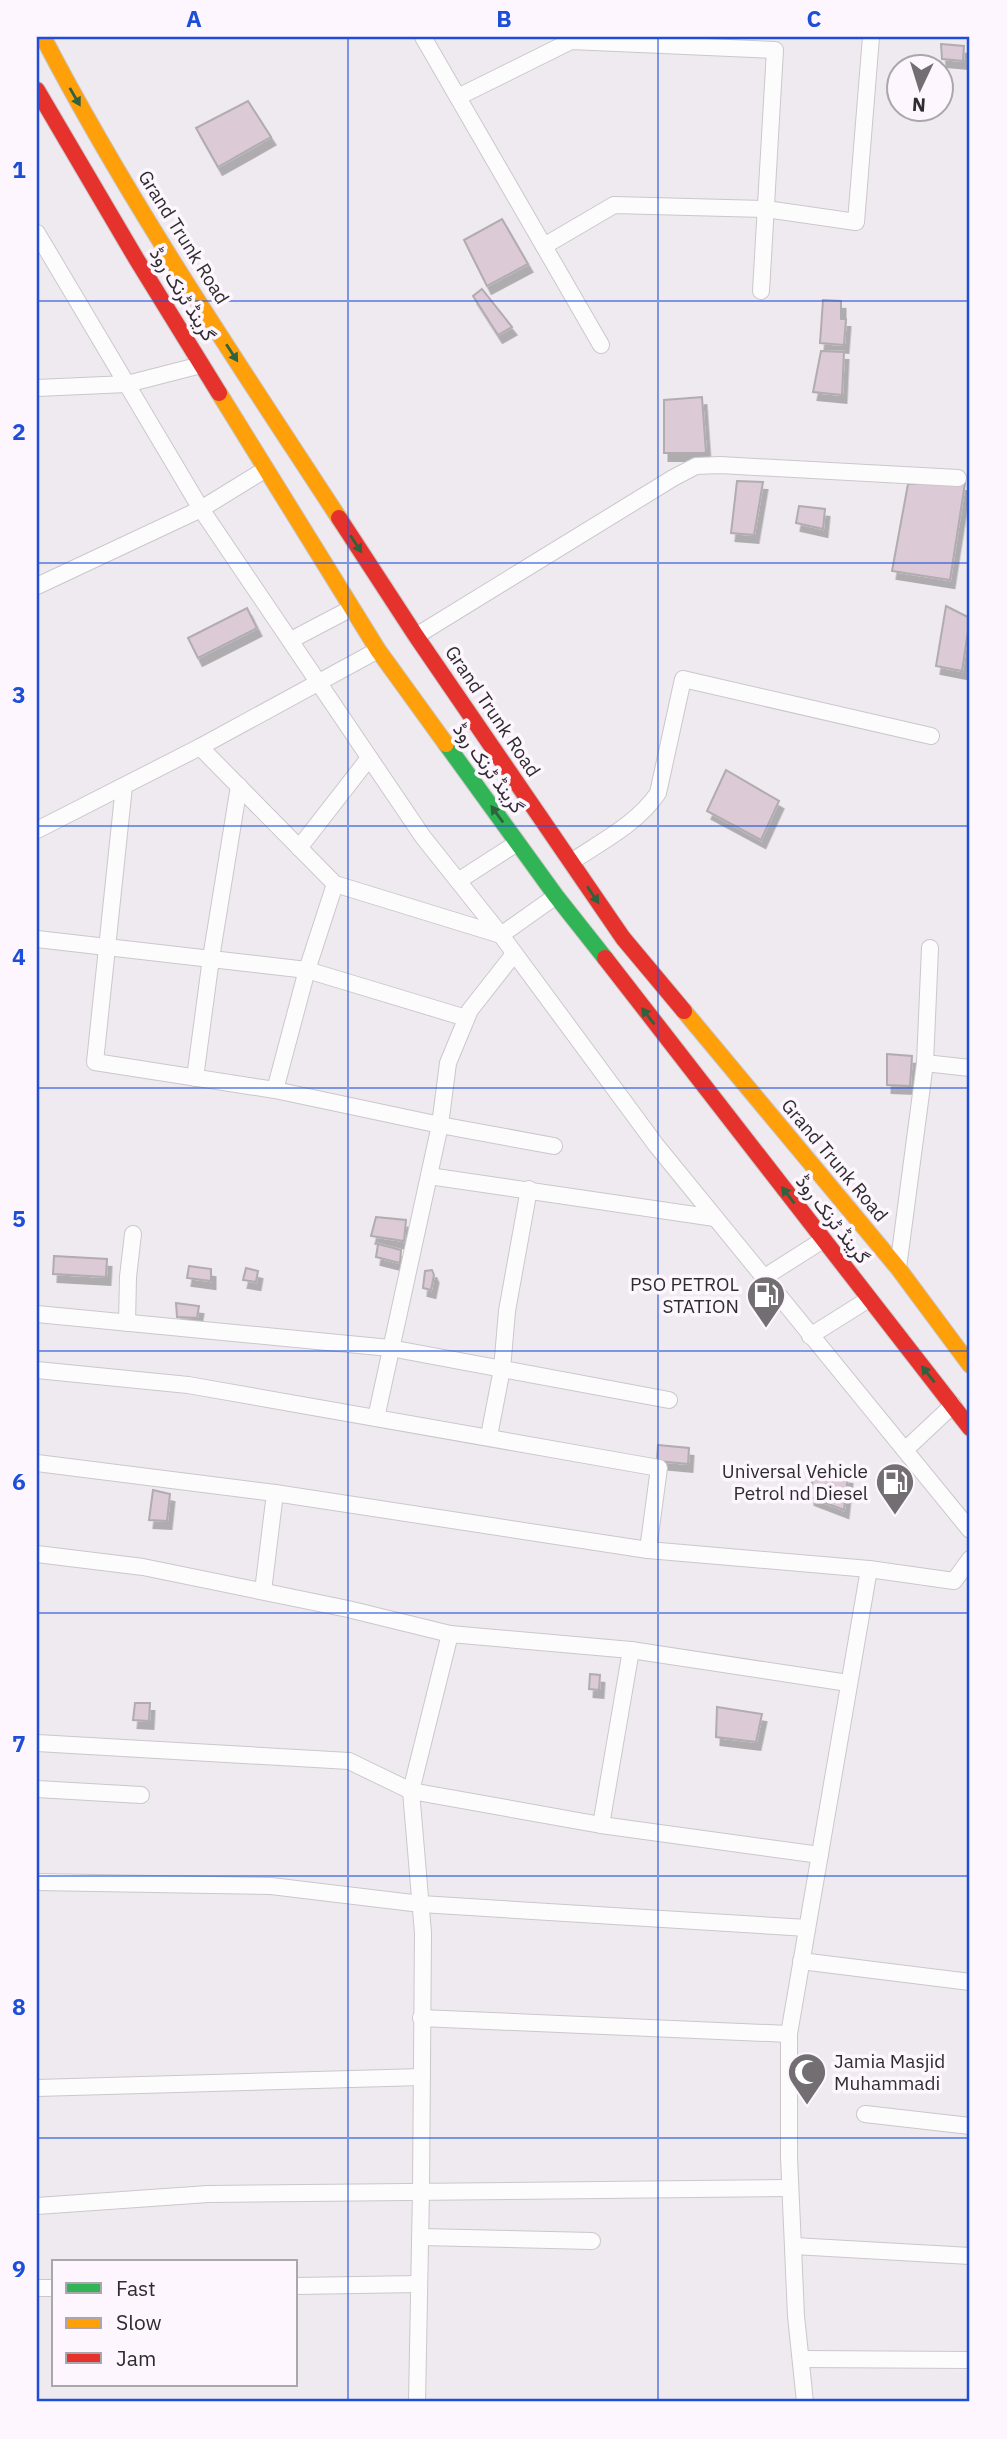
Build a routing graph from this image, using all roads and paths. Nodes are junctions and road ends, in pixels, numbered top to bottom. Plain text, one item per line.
1 (43, 37) edge
2 (423, 37) edge
3 (871, 37) edge
4 (776, 43) edge
5 (37, 90) edge
6 (458, 97) junction
7 (766, 209) junction
8 (37, 233) edge
9 (544, 246) junction
10 (761, 291) dead end
11 (601, 345) dead end
12 (201, 365) junction
13 (127, 384) junction
14 (37, 388) edge
15 (266, 469) junction
16 (958, 478) dead end
17 (201, 509) junction
18 (37, 586) edge
19 (352, 608) junction
20 (416, 636) junction
21 (290, 640) junction
22 (377, 650) junction
23 (319, 681) junction
24 (931, 736) dead end
25 (200, 747) junction
26 (369, 758) junction
27 (124, 786) junction
28 (239, 786) junction
29 (37, 830) edge
30 (524, 830) junction
31 (299, 848) junction
32 (571, 862) junction
33 (458, 881) junction
34 (335, 884) junction
35 (556, 896) junction
36 (501, 935) junction
37 (37, 939) edge
38 (107, 946) junction
39 (930, 948) dead end
40 (514, 954) junction
41 (211, 958) junction
42 (307, 970) junction
43 (466, 1018) junction
44 (925, 1063) junction
45 (970, 1068) edge
46 (195, 1078) junction
47 (275, 1090) junction
48 (440, 1125) junction
49 (554, 1146) dead end
50 (429, 1176) junction
51 (529, 1189) junction
52 (715, 1218) junction
53 (133, 1234) dead end
54 (823, 1240) junction
55 (898, 1268) junction
56 (763, 1278) junction
57 (869, 1299) junction
58 (37, 1314) edge
59 (127, 1323) junction
60 (810, 1336) junction
61 (390, 1348) junction
62 (970, 1365) edge
63 (502, 1369) junction
64 (37, 1370) edge
65 (669, 1399) dead end
66 (953, 1405) junction
67 (376, 1418) junction
68 (970, 1428) edge
69 (489, 1437) junction
70 (905, 1450) junction
71 (37, 1463) edge
72 (275, 1493) junction
73 (970, 1530) edge
74 (648, 1550) junction
75 (37, 1554) edge
76 (970, 1559) edge
77 (869, 1569) junction
78 (263, 1591) junction
79 (450, 1634) junction
80 (631, 1650) junction
81 (848, 1683) junction
82 (37, 1743) edge
83 (37, 1789) edge
84 (411, 1791) junction
85 (141, 1795) dead end
86 (601, 1825) junction
87 (820, 1855) junction
88 (37, 1882) edge
89 (421, 1904) junction
90 (807, 1928) junction
91 (801, 1961) junction
92 (970, 1982) edge
93 (421, 2018) junction
94 (789, 2034) junction
95 (422, 2077) junction
96 (37, 2088) edge
97 (865, 2114) dead end
98 (970, 2126) edge
99 (790, 2188) junction
100 (421, 2191) junction
101 (37, 2206) edge
102 (420, 2237) junction
103 (592, 2241) dead end
104 (793, 2246) junction
105 (970, 2256) edge
106 (419, 2284) junction
107 (298, 2286) edge
108 (801, 2359) junction
109 (970, 2360) edge
110 (416, 2402) edge
111 (805, 2402) edge

1 -> 20 main road, Grand Trunk Road
2 - 6 street
3 - 7 street
4 - 6 street
4 - 7 street
5 - 12 main road, گرینڈ ٹرنک روڈ
6 - 9 street
7 - 9 street
7 - 10 street
8 - 13 street
9 - 11 street
12 - 13 street
12 - 15 main road, گرینڈ ٹرنک روڈ
13 - 14 street
13 - 17 street
15 - 17 street
15 - 19 main road, گرینڈ ٹرنک روڈ
16 - 20 street
17 - 18 street
17 - 21 street
19 - 21 street
19 - 22 main road, گرینڈ ٹرنک روڈ
20 - 30 main road, Grand Trunk Road
21 - 23 street
22 - 23 street
30 -> 22 main road, گرینڈ ٹرنک روڈ
23 - 25 street
23 - 26 street
24 - 32 street
25 - 27 street
25 - 28 street
26 - 31 street
26 - 33 street
27 - 29 street
27 - 38 street
28 - 31 street
28 - 41 street
30 - 32 main road, Grand Trunk Road
30 - 33 street
30 - 35 main road, گرینڈ ٹرنک روڈ
31 - 34 street
32 -> 55 main road, Grand Trunk Road
33 - 36 street
34 - 36 street
34 - 42 street
35 - 36 street
54 -> 35 main road, گرینڈ ٹرنک روڈ
36 - 40 street
37 - 38 street
38 - 41 street
38 - 46 street
39 - 44 street
40 - 43 street
40 - 52 street
41 - 42 street
41 - 46 street
42 - 43 street
42 - 47 street
43 - 48 street
44 - 45 street
44 - 55 street
46 - 47 street
47 - 48 street
48 - 49 street
48 - 50 street
50 - 51 street
50 - 61 street
51 - 52 street
51 - 63 street
52 - 56 street
53 - 59 street
54 - 56 street
54 - 57 main road, گرینڈ ٹرنک روڈ
55 - 62 main road, Grand Trunk Road
56 - 60 street
57 - 60 street
66 -> 57 main road, گرینڈ ٹرنک روڈ
58 - 59 street
59 - 61 street
60 - 70 street
61 - 63 street
61 - 67 street
63 - 65 street
63 - 69 street
64 - 67 street
66 - 68 main road, گرینڈ ٹرنک روڈ
66 - 70 street
67 - 69 street
69 - 74 street
70 - 73 street
71 - 72 street
72 - 74 street
72 - 78 street
74 - 77 street
75 - 78 street
76 - 77 street
77 - 81 street
78 - 79 street
79 - 80 street
79 - 84 street
80 - 81 street
80 - 86 street
81 - 87 street
82 - 84 street
83 - 85 street
84 - 86 street
84 - 89 street
86 - 87 street
87 - 90 street
88 - 89 street
89 - 90 street
89 - 93 street
90 - 91 street
91 - 92 street
91 - 94 street
93 - 94 street
93 - 95 street
94 - 99 street
95 - 96 street
95 - 100 street
97 - 98 street
99 - 100 street
99 - 104 street
100 - 101 street
100 - 102 street
102 - 103 street
102 - 106 street
104 - 105 street
104 - 108 street
106 - 107 street
106 - 110 street
108 - 109 street
108 - 111 street

